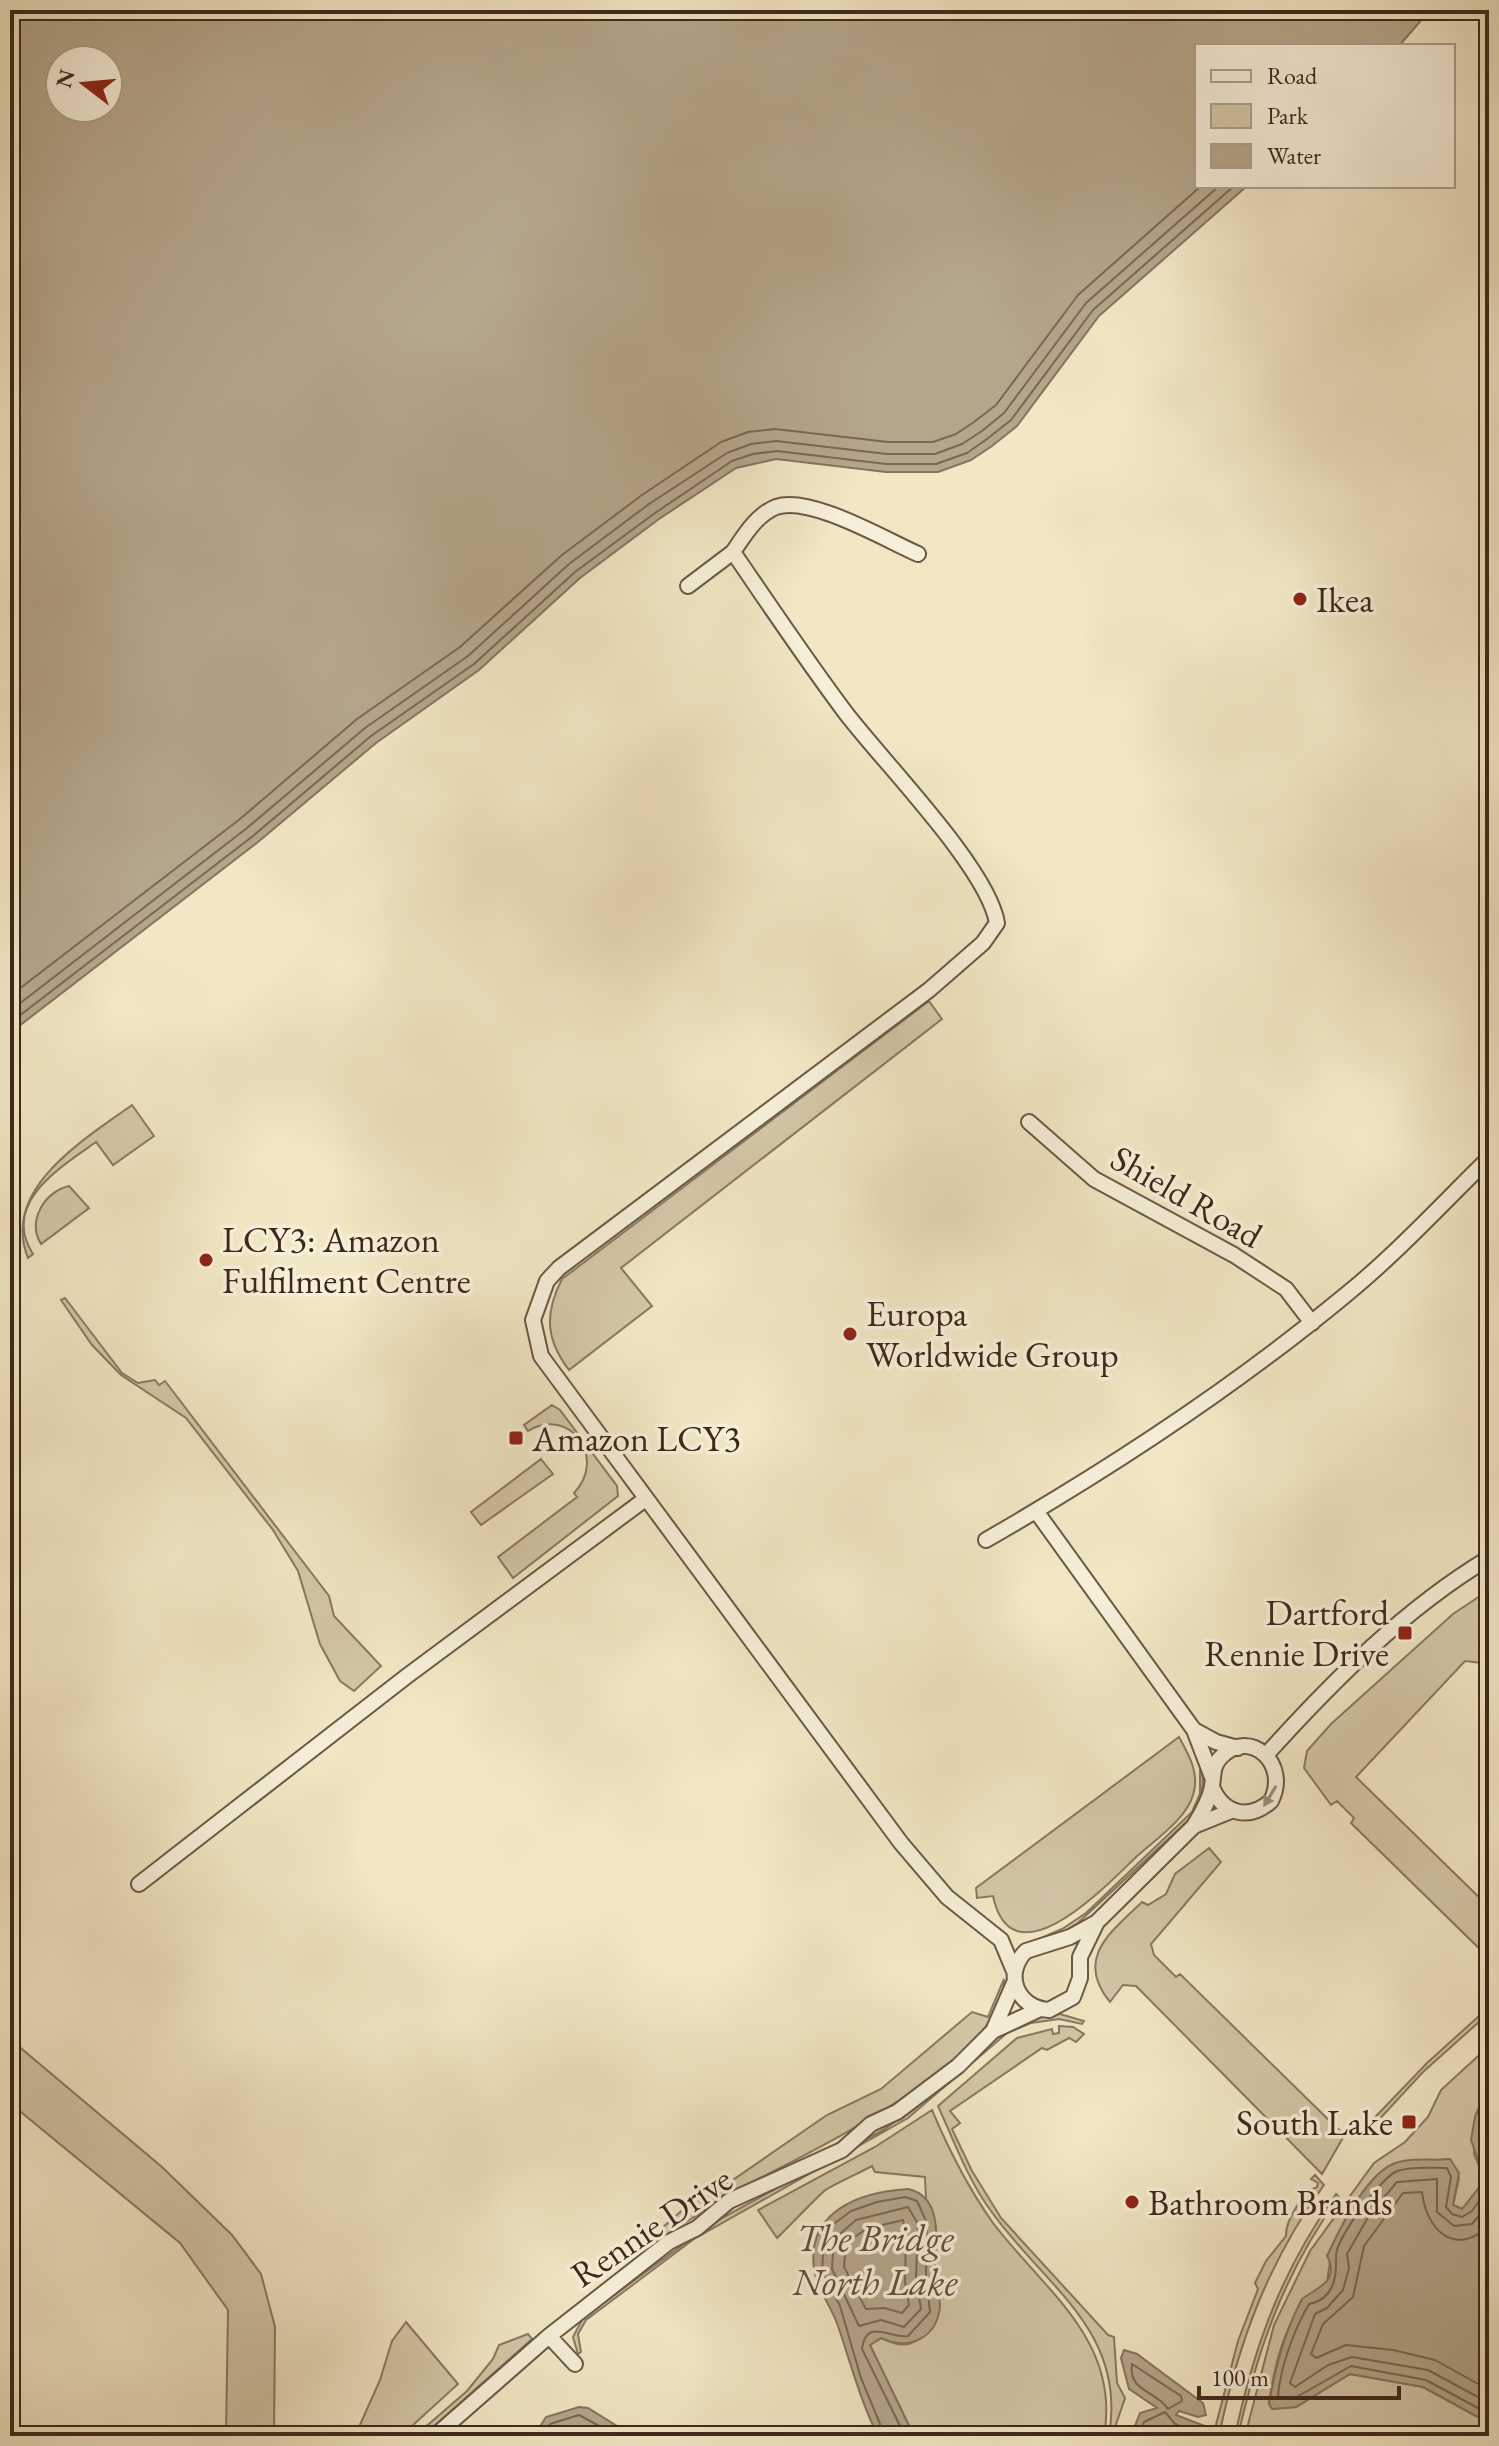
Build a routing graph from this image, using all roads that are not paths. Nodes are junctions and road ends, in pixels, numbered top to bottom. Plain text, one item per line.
1 (733, 552) junction
2 (918, 554) dead end
3 (688, 586) dead end
4 (1029, 1122) dead end
5 (1489, 1158) edge
6 (1312, 1323) junction
7 (644, 1500) junction
8 (1036, 1511) junction
9 (986, 1540) dead end
10 (1489, 1558) edge
11 (1194, 1730) junction
12 (1238, 1748) junction
13 (1266, 1755) junction
14 (1212, 1782) junction
15 (1231, 1811) junction
16 (1194, 1826) junction
17 (139, 1884) dead end
18 (1097, 1922) junction
19 (995, 1934) junction
20 (1052, 1944) junction
21 (1033, 1946) junction
22 (1079, 1968) junction
23 (1014, 1977) junction
24 (1040, 2009) junction
25 (993, 2031) junction
26 (549, 2336) junction
27 (575, 2364) dead end
28 (435, 2436) edge

1 - 2 street
1 - 3 street
1 - 7 street
4 - 6 street, Shield Road
5 - 6 street
6 - 8 street
7 - 17 street
7 - 19 street
8 - 9 street
8 - 11 street
10 - 13 street
11 - 12 street
11 - 14 street
12 - 13 street
12 - 14 street, Rennie Drive
13 -> 15 street, Rennie Drive
14 - 15 street
14 - 16 street, Rennie Drive
15 - 16 street, Rennie Drive
16 - 18 street, Rennie Drive
18 - 20 street, Rennie Drive
18 - 22 street, Rennie Drive
19 - 21 street
19 - 23 street
20 - 21 street, Rennie Drive
20 - 22 street
21 - 23 street, Rennie Drive
22 - 24 street, Rennie Drive
23 - 24 street
23 - 25 street, Rennie Drive
24 - 25 street, Rennie Drive
25 - 26 street, Rennie Drive
26 - 27 street
26 - 28 street, Rennie Drive

